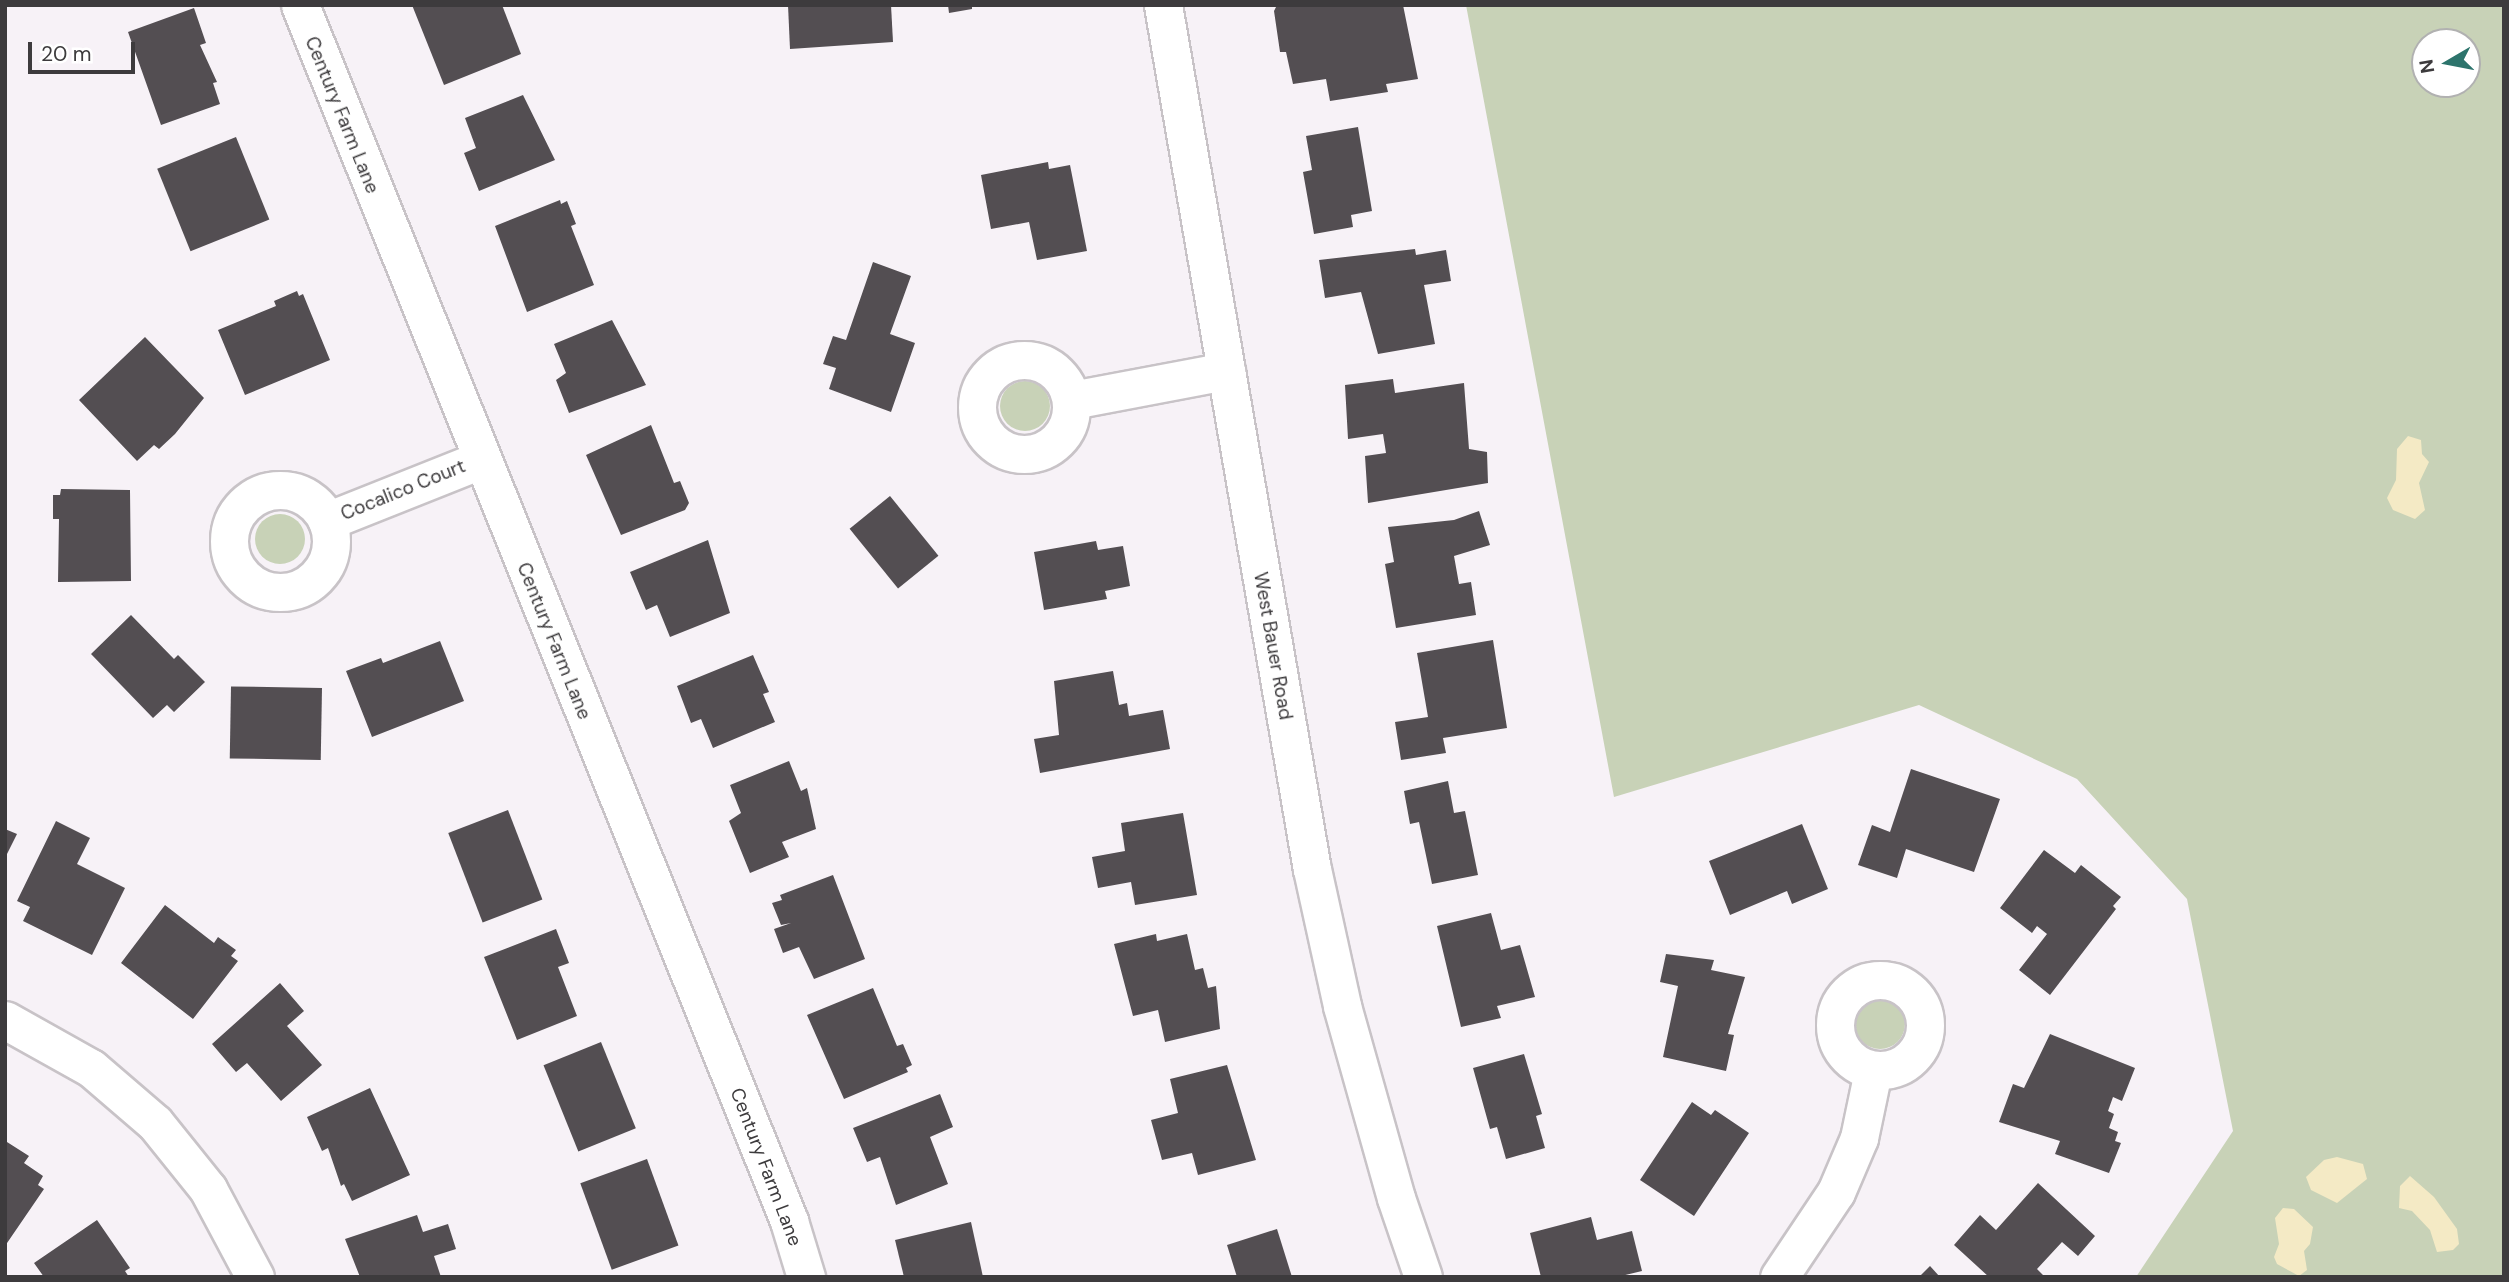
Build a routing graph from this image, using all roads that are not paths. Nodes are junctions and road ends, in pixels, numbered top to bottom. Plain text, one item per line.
1 (300, 5) edge
2 (1163, 5) edge
3 (1226, 371) junction
4 (1072, 400) dead end
5 (480, 460) junction
6 (327, 521) dead end
7 (5, 1020) edge
8 (1873, 1071) dead end
9 (255, 1277) edge
10 (806, 1277) edge
11 (1423, 1277) edge
12 (1779, 1277) edge

1 - 5 street, Century Farm Lane
2 - 3 street, West Bauer Road
3 - 4 street
3 - 11 street, West Bauer Road
5 - 6 street, Cocalico Court
5 - 10 street, Century Farm Lane
7 - 9 street
8 - 12 street

